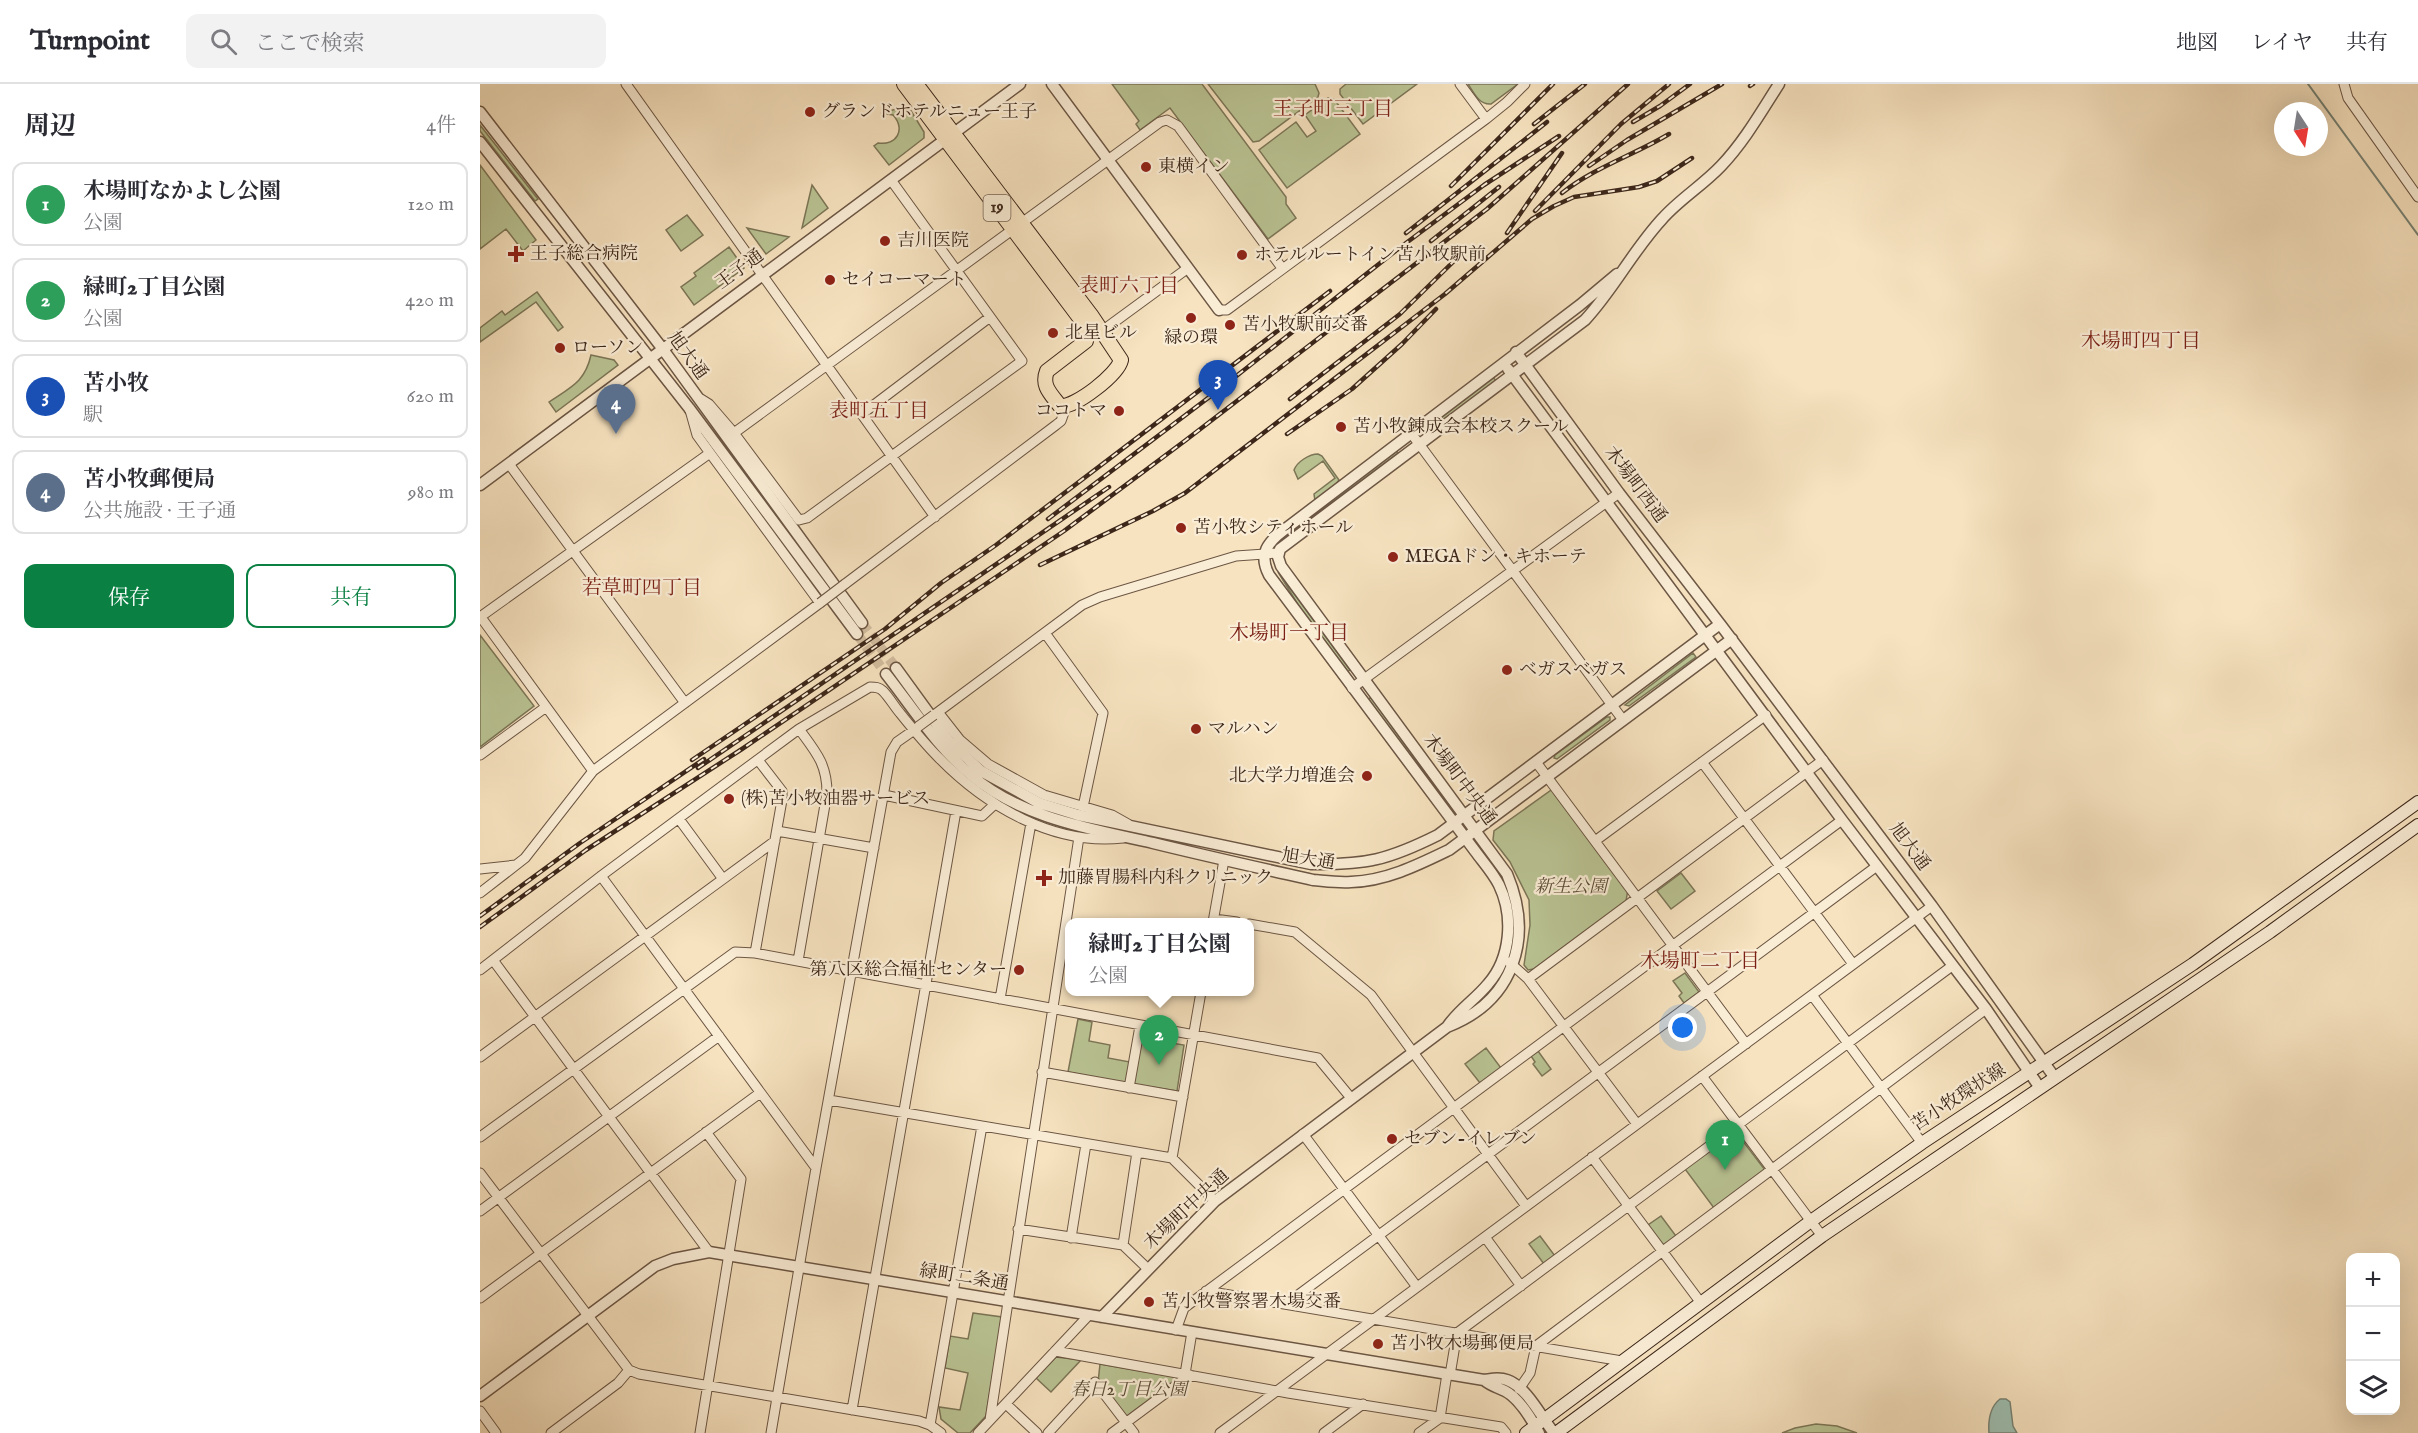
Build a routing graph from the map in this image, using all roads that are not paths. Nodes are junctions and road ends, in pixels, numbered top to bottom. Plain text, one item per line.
1 (626, 84) edge
2 (904, 84) edge
3 (916, 84) edge
4 (1020, 84) edge
5 (1052, 84) edge
6 (1460, 84) edge
7 (1525, 84) edge
8 (1779, 84) edge
9 (2344, 84) edge
10 (480, 112) edge
11 (1486, 118) junction
12 (950, 137) junction
13 (480, 142) edge
14 (1110, 159) junction
15 (891, 180) junction
16 (2418, 197) edge
17 (1018, 226) junction
18 (1628, 264) junction
19 (1188, 268) junction
20 (1282, 268) junction
21 (956, 271) junction
22 (762, 274) junction
23 (1219, 310) joint
24 (990, 317) junction
25 (1102, 331) junction
26 (662, 348) junction
27 (1516, 352) junction
28 (650, 358) junction
29 (1504, 363) junction
30 (828, 365) junction
31 (1526, 365) junction
32 (1512, 375) junction
33 (694, 394) junction
34 (1066, 407) junction
35 (689, 408) junction
36 (862, 414) junction
37 (734, 433) junction
38 (1411, 433) junction
39 (1419, 443) junction
40 (710, 453) junction
41 (892, 456) junction
42 (509, 464) junction
43 (480, 485) edge
44 (1619, 493) junction
45 (1607, 502) junction
46 (935, 517) junction
47 (573, 551) junction
48 (1278, 553) junction
49 (1264, 554) junction
50 (1512, 571) junction
51 (820, 603) junction
52 (480, 616) edge
53 (1720, 624) junction
54 (1044, 633) junction
55 (1706, 634) junction
56 (1732, 639) junction
57 (1717, 649) junction
58 (1364, 679) junction
59 (1353, 688) junction
60 (684, 703) junction
61 (1611, 705) junction
62 (546, 707) junction
63 (936, 714) junction
64 (1766, 715) junction
65 (1623, 720) junction
66 (916, 728) junction
67 (799, 729) junction
68 (480, 755) edge
69 (758, 760) junction
70 (1823, 760) junction
71 (1536, 762) junction
72 (1702, 762) junction
73 (593, 771) junction
74 (1807, 773) junction
75 (1547, 776) junction
76 (884, 795) junction
77 (2418, 802) edge
78 (994, 804) junction
79 (1083, 807) junction
80 (956, 811) junction
81 (1464, 815) junction
82 (679, 819) junction
83 (1745, 819) junction
84 (1842, 820) junction
85 (1030, 823) junction
86 (1454, 824) junction
87 (2418, 825) edge
88 (1131, 826) junction
89 (1475, 830) junction
90 (776, 836) junction
91 (1079, 837) junction
92 (1129, 837) junction
93 (819, 838) junction
94 (1465, 838) junction
95 (1595, 841) junction
96 (874, 848) junction
97 (1224, 860) junction
98 (516, 866) junction
99 (1780, 866) junction
100 (1877, 866) junction
101 (480, 868) edge
102 (601, 876) junction
103 (723, 879) junction
104 (480, 893) edge
105 (1638, 898) junction
106 (1932, 906) junction
107 (1815, 913) junction
108 (1917, 917) junction
109 (1068, 918) edge
110 (1214, 918) edge
111 (1254, 925) edge
112 (1065, 934) edge
113 (645, 937) junction
114 (1673, 946) junction
115 (755, 953) junction
116 (493, 960) junction
117 (798, 961) junction
118 (1509, 962) junction
119 (1853, 964) junction
120 (1952, 966) junction
121 (480, 970) edge
122 (852, 971) junction
123 (1528, 979) junction
124 (926, 985) junction
125 (683, 988) junction
126 (1707, 992) junction
127 (1812, 994) junction
128 (1200, 996) edge
129 (1000, 999) junction
130 (1052, 1009) junction
131 (1986, 1009) junction
132 (535, 1017) junction
133 (1140, 1026) junction
134 (1564, 1027) junction
135 (1193, 1035) junction
136 (719, 1036) junction
137 (1848, 1043) junction
138 (1746, 1044) junction
139 (1412, 1053) junction
140 (480, 1057) edge
141 (2045, 1063) junction
142 (573, 1069) junction
143 (1042, 1072) junction
144 (1598, 1073) junction
145 (2030, 1073) junction
146 (1702, 1076) junction
147 (2055, 1078) junction
148 (1881, 1087) junction
149 (1129, 1088) junction
150 (2040, 1088) junction
151 (760, 1093) junction
152 (1183, 1097) junction
153 (1351, 1098) junction
154 (829, 1100) junction
155 (1454, 1108) junction
156 (904, 1113) junction
157 (609, 1117) junction
158 (1637, 1124) junction
159 (1739, 1124) junction
160 (982, 1126) junction
161 (706, 1132) junction
162 (1032, 1134) junction
163 (1303, 1134) junction
164 (480, 1137) edge
165 (1922, 1143) junction
166 (1086, 1144) junction
167 (1137, 1152) junction
168 (1488, 1155) junction
169 (1172, 1158) junction
170 (1592, 1158) junction
171 (816, 1168) junction
172 (1772, 1168) junction
173 (480, 1173) edge
174 (650, 1173) junction
175 (1344, 1189) junction
176 (498, 1198) junction
177 (1215, 1201) junction
178 (1526, 1206) junction
179 (1628, 1206) junction
180 (480, 1211) edge
181 (1811, 1221) junction
182 (1018, 1229) junction
183 (1378, 1235) junction
184 (1822, 1236) junction
185 (1485, 1237) junction
186 (1071, 1238) junction
187 (1123, 1245) junction
188 (709, 1252) junction
189 (1662, 1252) junction
190 (540, 1254) junction
191 (729, 1256) junction
192 (800, 1268) junction
193 (1148, 1269) junction
194 (874, 1280) junction
195 (1521, 1286) junction
196 (1417, 1287) junction
197 (1206, 1291) junction
198 (953, 1293) junction
199 (480, 1298) edge
200 (1006, 1302) junction
201 (1286, 1304) junction
202 (1701, 1304) junction
203 (1089, 1315) junction
204 (587, 1317) junction
205 (1102, 1317) junction
206 (1373, 1320) junction
207 (1176, 1330) junction
208 (1192, 1332) junction
209 (1457, 1333) junction
210 (1536, 1346) junction
211 (1055, 1351) junction
212 (1325, 1355) junction
213 (1622, 1361) junction
214 (629, 1370) junction
215 (1187, 1375) junction
216 (1449, 1375) junction
217 (1484, 1380) junction
218 (708, 1386) junction
219 (1519, 1389) junction
220 (1277, 1391) junction
221 (480, 1396) edge
222 (777, 1397) junction
223 (1006, 1404) junction
224 (1363, 1404) junction
225 (852, 1410) junction
226 (480, 1411) edge
227 (1440, 1418) junction
228 (990, 1420) junction
229 (1126, 1422) junction
230 (1233, 1424) junction
231 (930, 1425) junction
232 (1536, 1428) edge
233 (496, 1433) edge
234 (551, 1433) edge
235 (700, 1433) edge
236 (771, 1433) edge
237 (941, 1433) edge
238 (978, 1433) edge
239 (1037, 1433) edge
240 (1048, 1433) edge
241 (1112, 1433) edge
242 (1134, 1433) edge
243 (1220, 1433) edge
244 (1239, 1433) edge
245 (1324, 1433) edge
246 (1419, 1433) edge
247 (1506, 1433) edge
248 (1555, 1433) edge

1 - 22 street
2 - 12 main road, 19
3 - 12 main road, 19
4 - 12 street, 王子通
5 - 14 street
6 - 11 street
7 - 11 street
8 - 18 street
9 - 16 street
10 - 26 street, 旭大通
11 - 20 street
12 - 15 street, 王子通
12 - 17 main road, 19
13 - 28 street, 旭大通
14 - 17 street
14 - 19 street
14 - 20 street
15 - 21 street
15 - 22 street, 王子通
17 - 21 street
17 - 25 main road, 19
17 - 34 main road, 19
18 - 27 street
18 - 31 street
19 - 23 street
19 - 25 street
20 - 23 street
21 - 24 street
21 - 30 street
22 - 26 street, 王子通
22 - 30 street
24 - 36 street
24 - 41 street
25 - 34 main road
26 - 28 street, 王子通
26 - 33 street, 旭大通
27 - 29 street
27 - 31 street, 木場町西通
28 - 35 street, 旭大通
28 - 42 street, 王子通
29 - 32 street, 木場町西通
29 - 38 street
30 - 36 street
30 - 37 street
31 - 32 street
31 - 44 street, 木場町西通
32 - 39 street
32 - 45 street, 木場町西通
33 - 35 street, 旭大通
33 - 37 street
34 - 46 street
35 - 40 street
36 - 41 street
37 - 41 street
38 - 39 street
38 - 49 street
39 - 48 street
39 - 50 street
40 - 47 street
40 - 51 street
41 - 46 street
42 - 43 street, 王子通
42 - 47 street
44 - 45 street
44 - 53 street, 木場町西通
45 - 50 street
45 - 55 street, 木場町西通
46 - 51 street, bridge
47 - 52 street
47 - 60 street
48 - 49 street
48 - 58 street, 木場町中央通
49 - 54 street
49 - 59 street, 木場町中央通
50 - 58 street
50 - 61 street
51 - 60 street
52 - 62 street
53 - 55 street, 旭大通
53 - 56 street, 旭大通
54 - 63 street
54 - 79 street
55 - 57 street, 旭大通
55 - 61 street, 旭大通
56 - 57 street, 旭大通
56 - 70 street, 旭大通
57 - 64 street, 旭大通
57 - 65 street, 旭大通
58 - 59 street
58 - 81 street, 木場町中央通
59 - 86 street, 木場町中央通
60 - 73 street
61 - 65 street
61 - 71 street, 旭大通
62 - 68 street
62 - 73 street
63 - 66 street, bridge
63 - 79 street
64 - 72 street
64 - 74 street, 旭大通
65 - 75 street, 旭大通
66 - 67 street
66 - 76 street
66 - 78 street
67 - 69 street
67 - 93 street
69 - 82 street
69 - 90 street
70 - 74 street
70 - 106 street, 旭大通
71 - 75 street
71 - 81 street, 旭大通
72 - 83 street
72 - 95 street
73 - 98 street
74 - 83 street
74 - 84 street, 旭大通
75 - 89 street, 旭大通
75 - 95 street
76 - 80 street
76 - 96 street
77 - 141 main road, 苫小牧環状線
78 - 80 street
78 - 85 street
79 - 88 street
80 - 124 street
81 - 86 street, 旭大通
81 - 89 street, 木場町中央通
82 - 102 street
82 - 103 street
83 - 99 street
83 - 105 street
84 - 99 street
84 - 100 street, 旭大通
85 - 91 street
85 - 129 street
86 - 88 street, 旭大通
86 - 94 street, 木場町中央通
87 - 147 main road, 苫小牧環状線
88 - 92 street, 旭大通
89 - 94 street, 旭大通
89 - 118 street, 木場町中央通
90 - 93 street
90 - 103 street
90 - 115 street
91 - 92 street
91 - 109 street
92 - 97 street, 旭大通
93 - 96 street
93 - 117 street
94 - 97 street, 旭大通
94 - 118 street, 木場町中央通
95 - 105 street
96 - 122 street
97 - 110 street
98 - 101 street
98 - 104 street
99 - 107 street
99 - 114 street
100 - 107 street
100 - 108 street, 旭大通
102 - 113 street
102 - 116 street
103 - 113 street
105 - 114 street
105 - 123 street
106 - 108 street
106 - 141 street, 旭大通
107 - 119 street
107 - 126 street
108 - 119 street
108 - 120 street, 旭大通
111 - 139 street
112 - 130 street
113 - 125 street
113 - 132 street
114 - 126 street
114 - 134 street
115 - 117 street
115 - 125 street
116 - 121 street
116 - 132 street
117 - 122 street
118 - 123 street
118 - 139 street, 木場町中央通
119 - 127 street
120 - 131 street, 旭大通
120 - 137 street
122 - 124 street
122 - 154 street
123 - 134 street
124 - 129 street
124 - 156 street
125 - 136 street
125 - 142 street
126 - 138 street
126 - 144 street
127 - 137 street
127 - 138 street
128 - 135 street
129 - 130 street
130 - 133 street
130 - 143 street
131 - 145 street, 旭大通
131 - 148 street
132 - 140 street
132 - 142 street
133 - 135 street
133 - 149 street
134 - 144 street
134 - 155 street
135 - 152 street
135 - 153 street
136 - 151 street
136 - 157 street
137 - 148 street
137 - 159 street
138 - 146 street
139 - 153 street, 木場町中央通
139 - 155 street
141 - 145 main road, 苫小牧環状線
141 - 147 street, 旭大通
142 - 157 street
142 - 164 street
143 - 149 street
143 - 162 street
144 - 158 street
144 - 168 street
145 - 150 street, 旭大通
145 - 165 main road, 苫小牧環状線
146 - 158 street
146 - 159 street
147 - 150 main road, 苫小牧環状線
148 - 165 street
148 - 172 street
149 - 152 street
150 - 184 main road, 苫小牧環状線
151 - 161 street
151 - 171 street
152 - 169 street
153 - 163 street, 木場町中央通
154 - 156 street
154 - 171 street
155 - 168 street
155 - 175 street
156 - 160 street
156 - 194 street
157 - 174 street
157 - 176 street
158 - 170 street
159 - 172 street
159 - 179 street
160 - 162 street
160 - 198 street
161 - 174 street
161 - 191 street
162 - 166 street
162 - 182 street
163 - 175 street
163 - 177 street, 木場町中央通
165 - 181 main road, 苫小牧環状線
166 - 167 street
166 - 186 street
167 - 169 street
167 - 187 street
168 - 178 street
168 - 183 street
169 - 177 street
170 - 178 street
170 - 179 street
171 - 192 street
172 - 181 street
172 - 189 street
173 - 176 street
174 - 188 street
174 - 190 street
175 - 183 street
175 - 197 street
176 - 180 street
176 - 190 street
177 - 193 street, 木場町中央通
178 - 185 street
179 - 189 street
179 - 195 street
181 - 184 street
181 - 202 main road, 苫小牧環状線
182 - 186 street
182 - 200 street
183 - 196 street
183 - 201 street
184 - 248 main road, 苫小牧環状線
185 - 195 street
185 - 196 street
186 - 187 street
187 - 193 street
188 - 191 street, 緑町二条通
188 - 204 street, 緑町二条通
189 - 202 street
189 - 210 street
190 - 199 street
190 - 204 street
191 - 192 street, 緑町二条通
191 - 218 street
192 - 194 street, 緑町二条通
192 - 222 street
193 - 205 street, 木場町中央通
194 - 198 street, 緑町二条通
194 - 225 street
195 - 209 street
196 - 206 street
197 - 201 street
197 - 207 street
198 - 200 street, 緑町二条通
198 - 231 street
200 - 203 street, 緑町二条通
200 - 228 street
201 - 206 street
202 - 213 main road, 苫小牧環状線
203 - 205 street, 緑町二条通
203 - 211 street
204 - 214 street
204 - 221 street, 緑町二条通
205 - 207 street, 緑町二条通
206 - 209 street
206 - 212 street
207 - 208 street, 緑町二条通
208 - 212 street, 緑町二条通
208 - 215 street
209 - 210 street
209 - 216 street
210 - 213 street
210 - 219 street
211 - 215 street
211 - 223 street
212 - 216 street, 緑町二条通
212 - 220 street
213 - 232 main road, 苫小牧環状線
214 - 218 street
214 - 234 street
215 - 220 street
215 - 229 street
216 - 217 street, 緑町二条通
216 - 227 street
217 - 219 street, 緑町二条通
217 - 232 street, 緑町二条通
218 - 222 street
218 - 235 street
219 - 232 street, 緑町二条通
220 - 224 street
220 - 230 street
222 - 225 street
222 - 236 street
223 - 228 street
223 - 239 street
224 - 227 street
224 - 245 street
225 - 231 street
226 - 233 street
227 - 246 street
227 - 247 street
228 - 238 street
229 - 240 street
229 - 241 street
229 - 242 street
230 - 243 street
230 - 244 street
231 - 237 street
232 - 248 street, 緑町二条通

